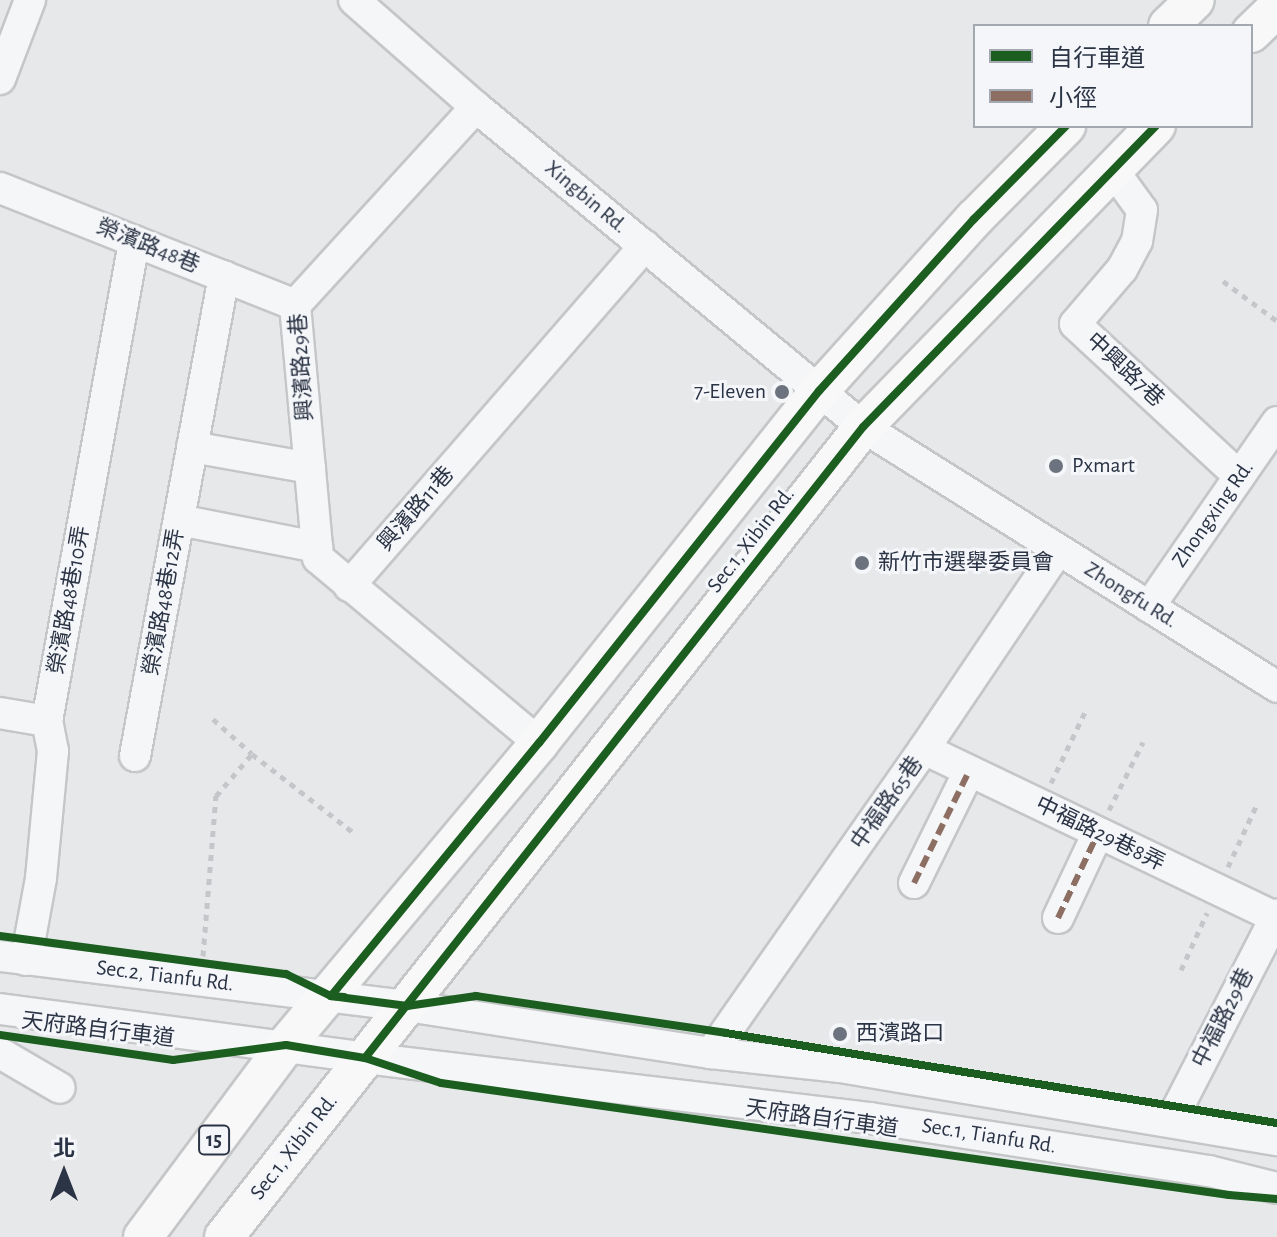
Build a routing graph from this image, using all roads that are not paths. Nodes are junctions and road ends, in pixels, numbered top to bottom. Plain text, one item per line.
1 (30, 0) edge
2 (354, 0) edge
3 (1195, 0) edge
4 (1277, 8) edge
5 (1170, 24) edge
6 (1253, 31) edge
7 (0, 79) edge
8 (476, 107) junction
9 (1064, 128) edge
10 (1154, 128) edge
11 (1113, 170) junction
12 (0, 188) edge
13 (134, 241) junction
14 (645, 246) junction
15 (224, 276) junction
16 (295, 305) junction
17 (819, 391) junction
18 (1277, 422) edge
19 (863, 427) junction
20 (192, 447) junction
21 (310, 468) junction
22 (1239, 476) junction
23 (179, 520) junction
24 (317, 547) junction
25 (1058, 550) junction
26 (349, 586) junction
27 (1149, 607) junction
28 (1277, 687) edge
29 (0, 713) edge
30 (47, 721) junction
31 (539, 743) junction
32 (924, 749) junction
33 (135, 756) dead end
34 (969, 771) junction
35 (1098, 833) junction
36 (914, 883) dead end
37 (1276, 916) edge
38 (1058, 918) dead end
39 (13, 958) edge
40 (331, 996) junction
41 (407, 1006) junction
42 (0, 1009) edge
43 (286, 1045) junction
44 (0, 1053) edge
45 (711, 1053) junction
46 (365, 1058) junction
47 (60, 1088) dead end
48 (1171, 1121) junction
49 (1277, 1140) edge
50 (1277, 1188) edge
51 (143, 1237) edge
52 (224, 1237) edge

1 - 7 street
2 - 8 street, Xingbin Rd.
3 - 5 main road
4 - 6 main road
8 - 14 street, Xingbin Rd.
8 - 16 street, 興濱路29巷
9 - 17 main road, Sec.1, Xibin Rd. / 15
10 - 11 main road, Sec.1, Xibin Rd.
11 - 19 main road, Sec.1, Xibin Rd.
11 - 22 street, 中興路7巷
12 - 13 street, 榮濱路48巷
13 - 15 street, 榮濱路48巷
13 - 30 street, 榮濱路48巷10弄
14 - 17 street, Xingbin Rd.
14 - 26 street, 興濱路11巷
15 - 16 street, 榮濱路48巷
15 - 20 street, 榮濱路48巷12弄
16 - 21 street, 興濱路29巷
17 - 19 street, Xingbin Rd.
17 - 31 main road, Sec.1, Xibin Rd. / 15
18 - 22 street, Zhongxing Rd.
19 - 25 street, Zhongfu Rd.
19 - 41 main road, Sec.1, Xibin Rd.
20 - 21 street
20 - 23 street, 榮濱路48巷12弄
21 - 24 street, 興濱路29巷
22 - 27 street, Zhongxing Rd.
23 - 24 street
23 - 33 street, 榮濱路48巷12弄
24 - 26 street
25 - 27 street, Zhongfu Rd.
25 - 32 street, 中福路65巷
26 - 31 street
27 - 28 street, Zhongfu Rd.
29 - 30 street
30 - 39 street, 榮濱路48巷10弄
31 - 40 main road, Sec.1, Xibin Rd. / 15
32 - 34 street, 中福路29巷8弄
32 - 45 street, 中福路65巷
34 - 35 street, 中福路29巷8弄
34 - 36 street
35 - 37 street, 中福路29巷8弄
35 - 38 street
37 - 48 street, 中福路29巷
39 - 40 street, Sec.2, Tianfu Rd.
40 - 41 street, Sec.2, Tianfu Rd.
40 - 43 main road, 15
41 - 45 street, Sec.1, Tianfu Rd.
41 - 46 main road, Sec.1, Xibin Rd.
42 - 43 street
43 - 46 street, Sec.1, Tianfu Rd.
43 - 51 main road, 15
44 - 47 street
45 - 48 street, Sec.1, Tianfu Rd.
46 - 50 street, Sec.1, Tianfu Rd.
46 - 52 main road, Sec.1, Xibin Rd.
48 - 49 street, Sec.1, Tianfu Rd.

